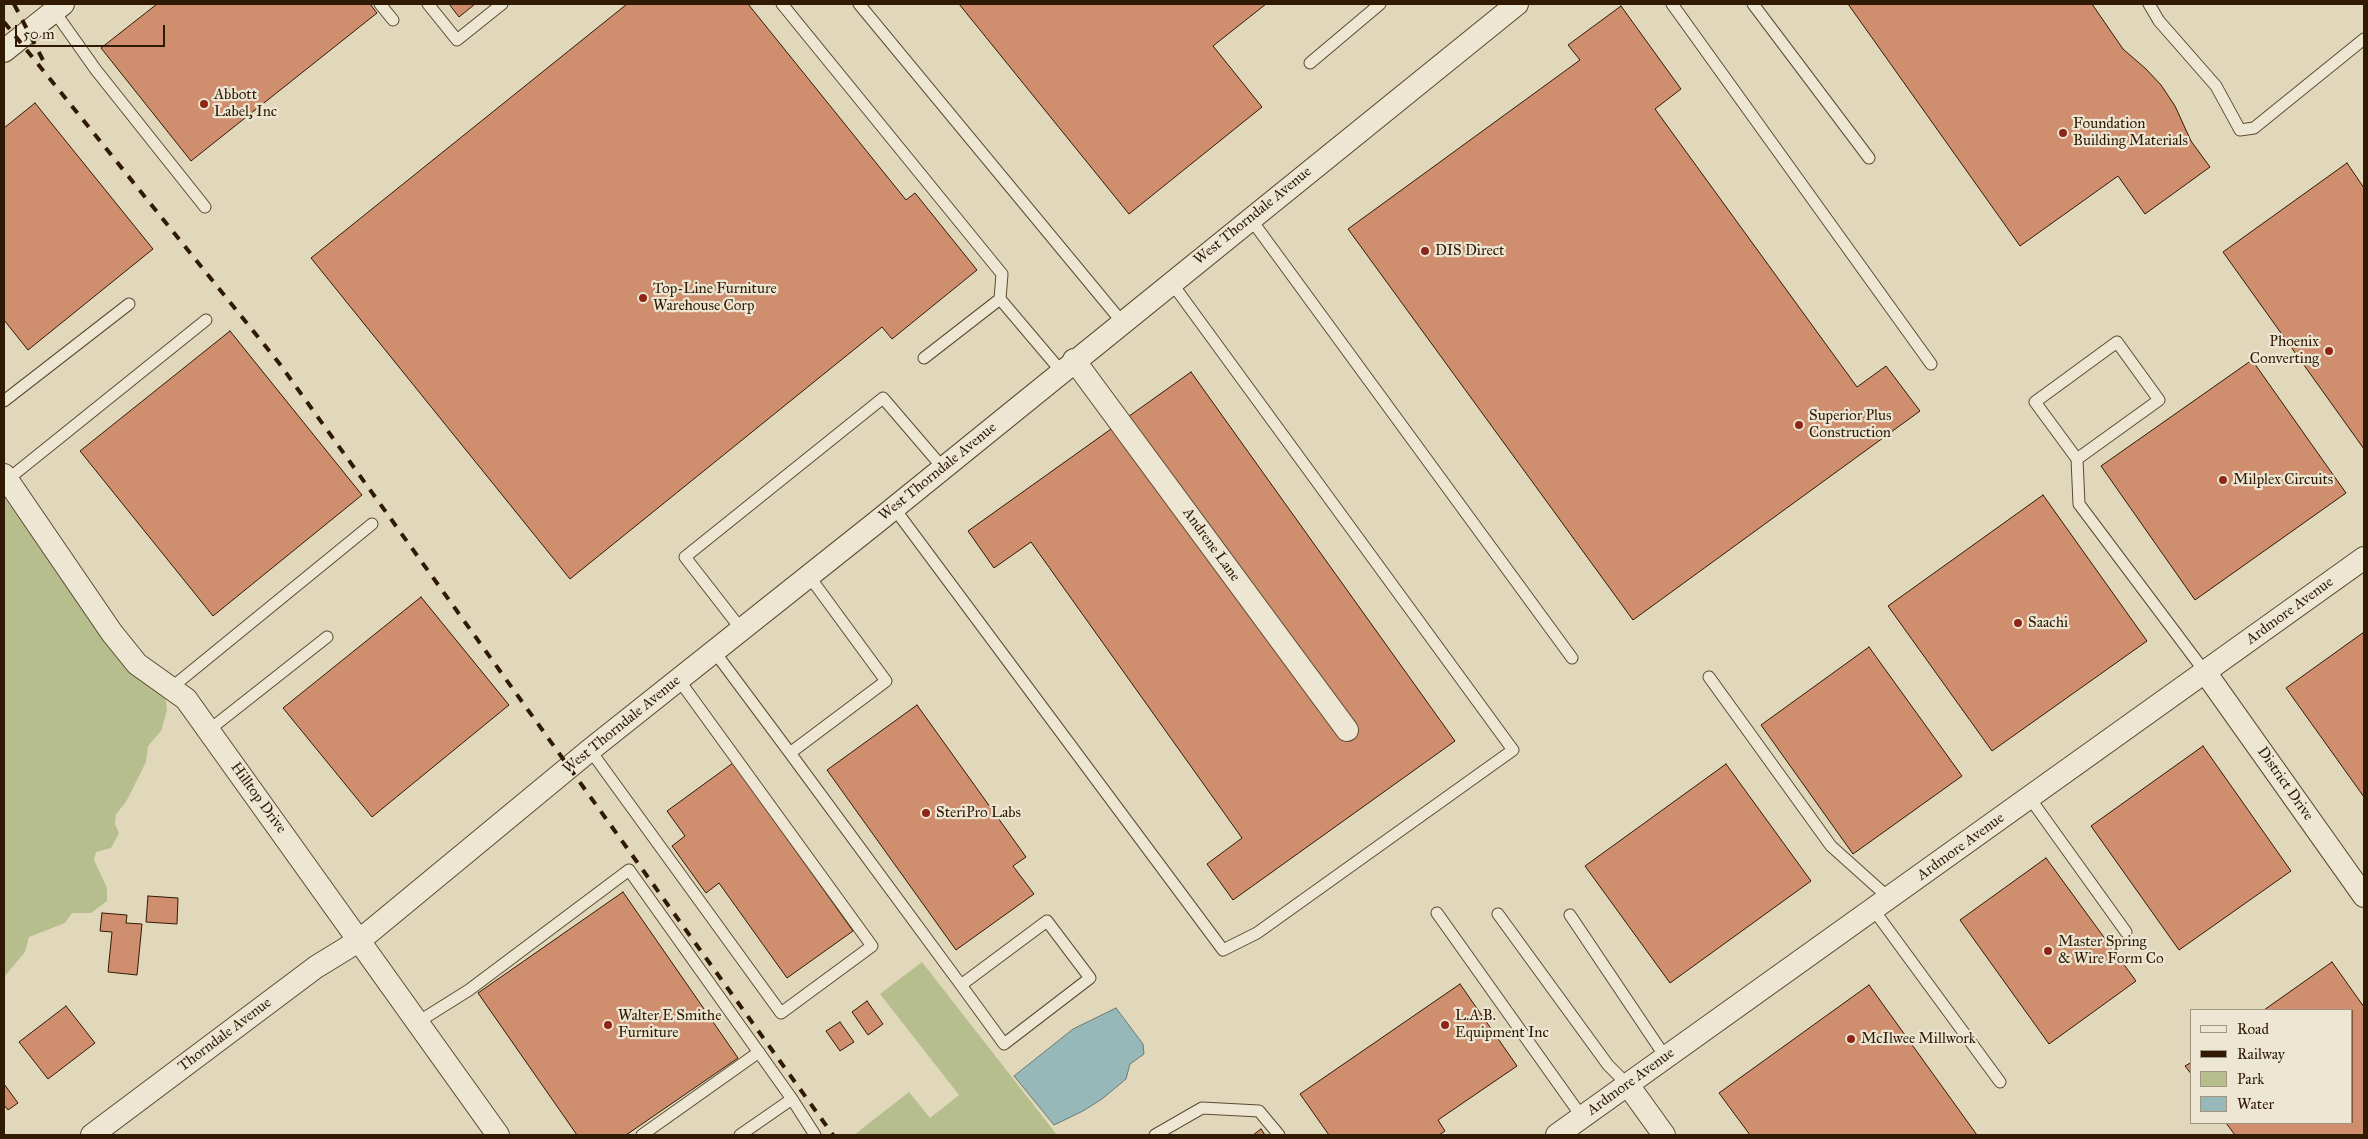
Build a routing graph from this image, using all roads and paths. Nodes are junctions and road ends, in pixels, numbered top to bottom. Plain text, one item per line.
1 (380, 4) edge
2 (428, 4) edge
3 (502, 4) edge
4 (782, 4) edge
5 (860, 4) edge
6 (1380, 4) edge
7 (1517, 4) edge
8 (1672, 4) edge
9 (1753, 4) edge
10 (2149, 4) edge
11 (56, 6) edge
12 (393, 20) dead end
13 (2364, 39) edge
14 (4, 51) edge
15 (1310, 63) dead end
16 (1869, 158) dead end
17 (205, 207) dead end
18 (1250, 218) junction
19 (1171, 282) junction
20 (1000, 299) junction
21 (129, 304) dead end
22 (206, 320) dead end
23 (1122, 322) junction
24 (924, 358) dead end
25 (1931, 364) dead end
26 (1068, 366) junction
27 (4, 401) edge
28 (2077, 459) junction
29 (943, 468) junction
30 (5, 477) edge
31 (894, 508) junction
32 (372, 524) dead end
33 (2364, 558) edge
34 (809, 576) junction
35 (741, 629) junction
36 (327, 637) dead end
37 (714, 651) junction
38 (1572, 658) dead end
39 (2205, 672) junction
40 (1709, 677) dead end
41 (679, 680) junction
42 (170, 688) junction
43 (209, 730) junction
44 (1348, 730) dead end
45 (590, 750) junction
46 (790, 753) junction
47 (2030, 797) junction
48 (2364, 896) edge
49 (1881, 904) junction
50 (1437, 913) dead end
51 (1498, 914) dead end
52 (1570, 915) dead end
53 (2126, 932) dead end
54 (360, 940) junction
55 (961, 986) junction
56 (418, 1022) junction
57 (759, 1052) junction
58 (1666, 1058) junction
59 (2000, 1082) dead end
60 (1628, 1085) junction
61 (792, 1099) junction
62 (1582, 1117) junction
63 (92, 1135) edge
64 (498, 1135) edge
65 (642, 1135) edge
66 (740, 1135) edge
67 (815, 1135) edge
68 (1155, 1135) edge
69 (1279, 1135) edge
70 (1557, 1135) edge
71 (1664, 1135) edge

1 - 12 lane
2 - 3 lane
4 - 20 lane
5 - 23 lane
6 - 15 lane
7 - 18 street, West Thorndale Avenue
8 - 25 lane
9 - 16 lane
10 - 13 lane
11 - 14 street
11 - 17 lane
18 - 19 street, West Thorndale Avenue
18 - 38 lane
19 - 23 street, West Thorndale Avenue
19 - 31 lane
20 - 24 lane
20 - 26 lane
21 - 27 lane
22 - 30 lane
23 - 26 street, West Thorndale Avenue
26 - 29 street, West Thorndale Avenue
26 - 44 street, Andrene Lane
28 - 28 lane
28 - 39 lane
29 - 31 street, West Thorndale Avenue
29 - 35 lane
30 - 42 street, Hilltop Drive
31 - 34 street, West Thorndale Avenue
32 - 42 lane
33 - 39 street, Ardmore Avenue
34 - 35 street, West Thorndale Avenue
34 - 46 lane
35 - 37 street, West Thorndale Avenue
36 - 43 lane
37 - 41 street, West Thorndale Avenue
37 - 46 lane
39 - 47 street, Ardmore Avenue
39 - 48 street, District Drive
40 - 49 lane
41 - 45 street, West Thorndale Avenue
41 - 45 lane
42 - 43 street, Hilltop Drive
43 - 54 street, Hilltop Drive
45 - 54 street, West Thorndale Avenue
46 - 55 lane
47 - 49 street, Ardmore Avenue
47 - 53 lane
49 - 58 street, Ardmore Avenue
49 - 59 lane
50 - 62 lane
51 - 60 lane
52 - 58 lane
54 - 56 street, Hilltop Drive
54 - 63 street, Thorndale Avenue
55 - 55 lane
56 - 57 lane
56 - 64 street, Hilltop Drive
57 - 61 lane
57 - 65 lane
58 - 60 street, Ardmore Avenue
60 - 62 street, Ardmore Avenue
60 - 71 street
61 - 66 lane
61 - 67 lane
62 - 70 street, Ardmore Avenue
68 - 69 lane

